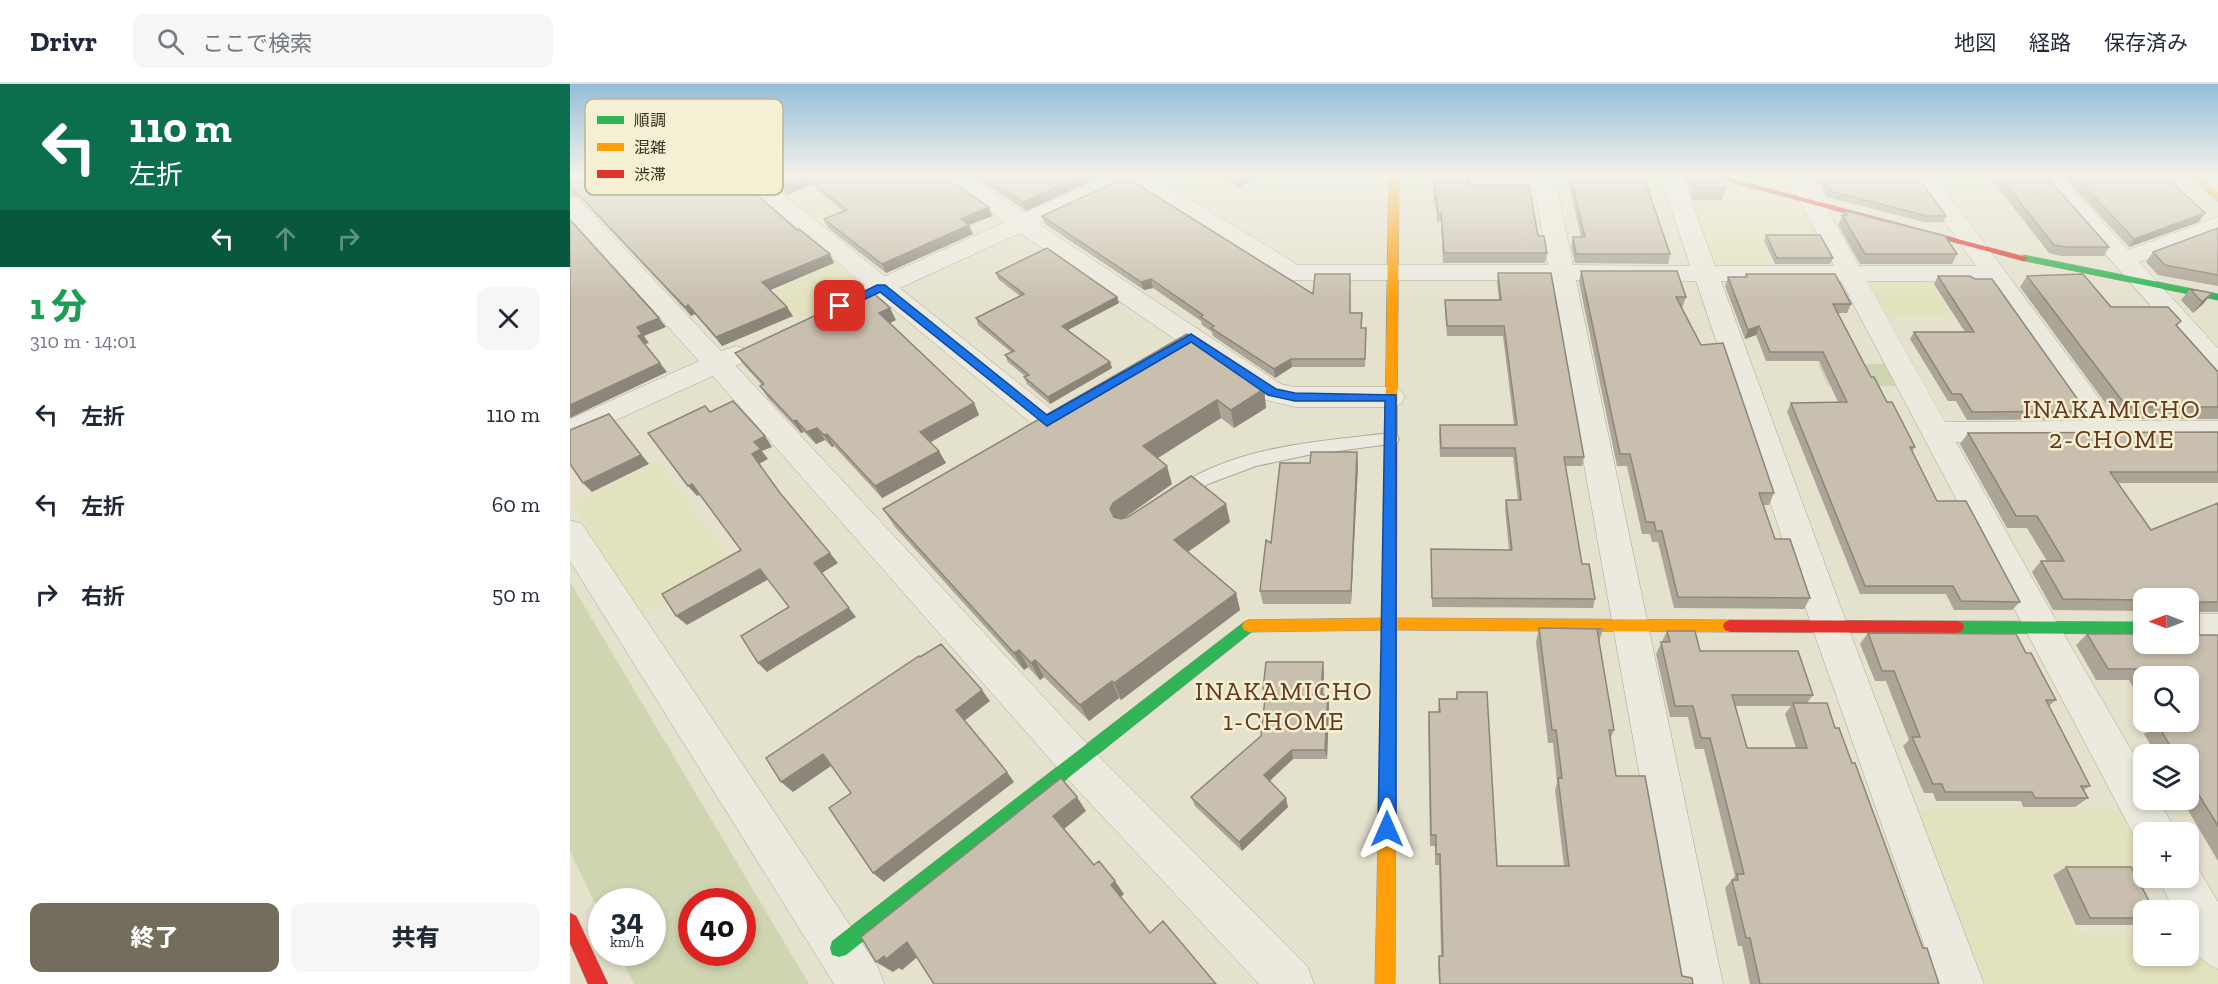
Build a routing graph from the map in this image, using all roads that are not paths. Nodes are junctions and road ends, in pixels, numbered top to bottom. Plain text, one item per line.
1 (582, 217) edge
2 (796, 217) edge
3 (1014, 217) edge
4 (1036, 217) edge
5 (1204, 217) edge
6 (1394, 217) edge
7 (1552, 217) edge
8 (1686, 217) edge
9 (1820, 217) edge
10 (1863, 217) edge
11 (1953, 217) edge
12 (2085, 217) edge
13 (1023, 223) junction
14 (2218, 224) edge
15 (1976, 248) junction
16 (2123, 260) junction
17 (1393, 272) junction
18 (1562, 273) junction
19 (1706, 274) junction
20 (1995, 274) junction
21 (1851, 275) junction
22 (2148, 286) junction
23 (881, 288) junction
24 (2218, 297) edge
25 (809, 321) edge
26 (1191, 338) junction
27 (758, 344) edge
28 (1165, 353) edge
29 (717, 363) junction
30 (2218, 365) edge
31 (1391, 397) junction
32 (1047, 421) edge
33 (570, 431) edge
34 (2107, 431) junction
35 (2218, 431) edge
36 (1935, 432) junction
37 (1391, 440) junction
38 (1163, 504) edge
39 (570, 533) edge
40 (1389, 624) junction
41 (1631, 626) junction
42 (1830, 627) junction
43 (2041, 628) junction
44 (2133, 628) edge
45 (2199, 629) edge
46 (2218, 629) edge
47 (1077, 761) junction
48 (2149, 822) edge
49 (2186, 888) edge
50 (570, 922) edge
51 (2218, 946) edge
52 (839, 948) junction
53 (598, 984) edge
54 (861, 984) edge
55 (1291, 984) edge
56 (1385, 984) edge
57 (1700, 984) edge
58 (1961, 984) edge

1 - 29 street
2 - 23 street
3 - 13 street
4 - 13 street
5 - 17 street
6 - 17 street
7 - 18 street
8 - 19 street
9 - 21 street
10 - 15 street
11 - 15 street
12 - 16 street
13 - 23 street
13 - 26 street
14 - 16 street
15 - 20 street
15 - 22 street
16 - 22 street
17 - 18 street
17 - 31 street
18 - 19 street
18 - 41 street
19 - 21 street
19 - 42 street
20 - 21 street
20 - 34 street
21 - 36 street
22 - 24 street
22 - 30 street
23 - 25 street
23 - 32 street
26 - 28 street
26 - 31 street
27 - 29 street
29 - 33 street
29 - 47 street
31 - 37 street
34 - 35 street
34 - 36 street
36 - 43 street
37 - 38 lane
37 - 40 street
39 - 52 street
40 - 41 street
40 - 47 street
40 - 56 street
41 - 42 street
41 - 57 street
42 - 43 street
42 - 58 street
43 - 44 street
43 - 48 street
45 - 46 street
47 - 52 street
47 - 55 street
49 - 51 street
50 - 53 street
52 - 54 street

